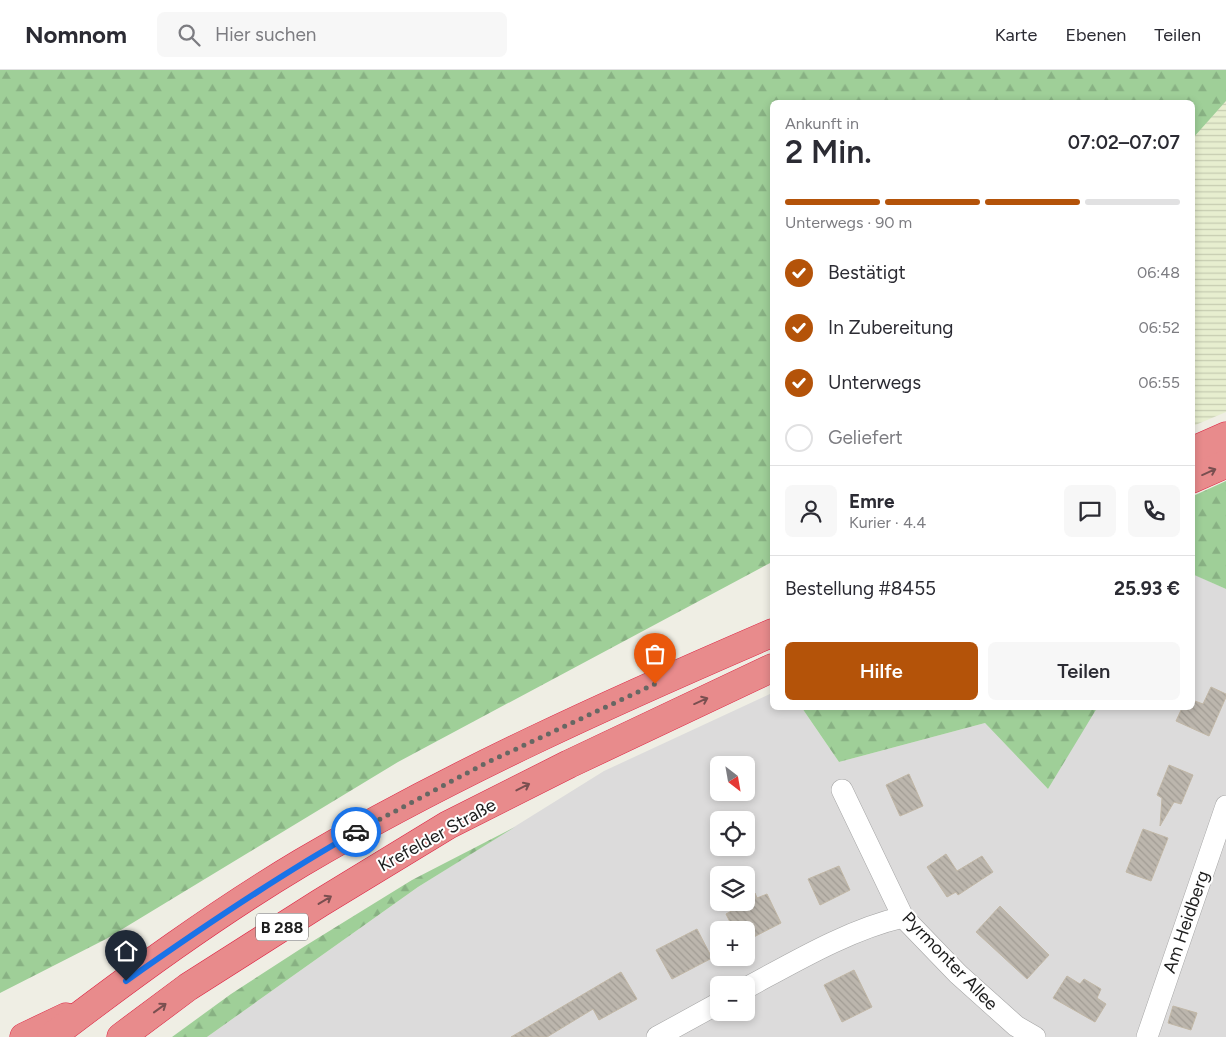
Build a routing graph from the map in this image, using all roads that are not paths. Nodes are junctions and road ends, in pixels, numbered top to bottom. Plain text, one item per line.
1 (1226, 436) edge
2 (1195, 450) edge
3 (1226, 464) edge
4 (1195, 478) edge
5 (770, 634) edge
6 (770, 669) edge
7 (842, 790) dead end
8 (1226, 806) edge
9 (903, 917) junction
10 (755, 983) edge
11 (96, 1002) junction
12 (710, 1008) edge
13 (24, 1037) edge
14 (51, 1037) edge
15 (121, 1037) edge
16 (657, 1037) edge
17 (1035, 1037) edge
18 (1146, 1037) edge

1 - 2 highway
4 -> 3 highway
5 - 11 highway, B 288
15 -> 6 highway, Krefelder Straße / B 288
7 - 9 street, Pyrmonter Allee
8 - 18 street, Am Heidberg
9 - 10 street
9 - 17 street, Pyrmonter Allee
11 - 13 highway
11 - 14 highway
12 - 16 street

